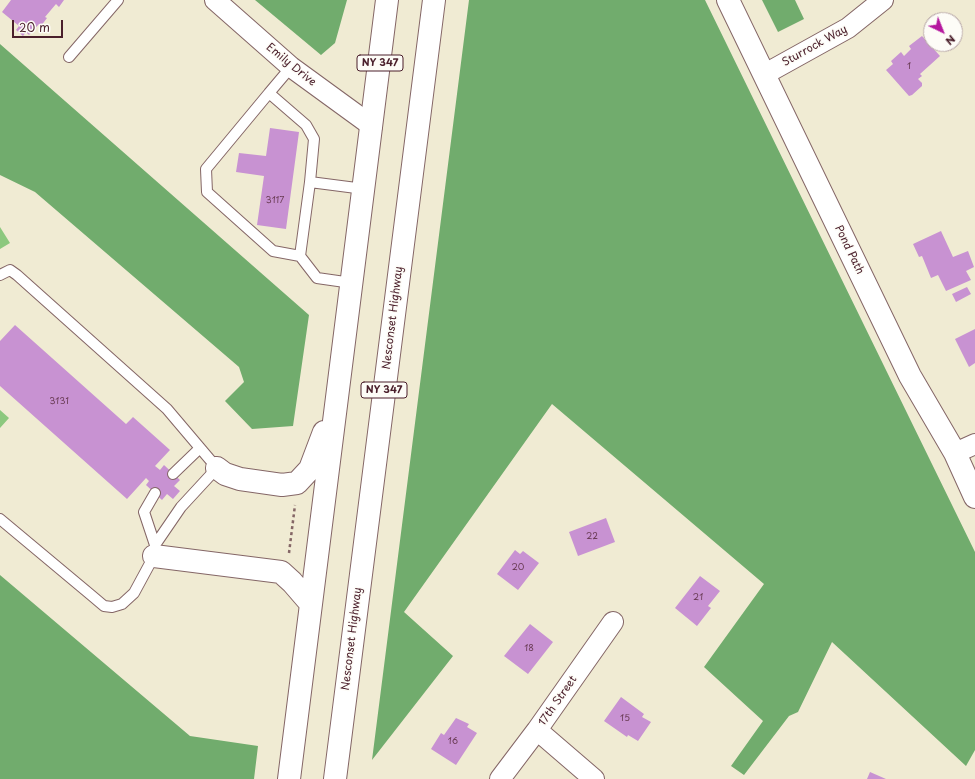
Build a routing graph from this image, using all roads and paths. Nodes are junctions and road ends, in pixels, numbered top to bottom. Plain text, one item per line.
1 (118, 0) edge
2 (215, 0) edge
3 (387, 0) edge
4 (434, 0) edge
5 (728, 0) edge
6 (883, 0) edge
7 (69, 57) dead end
8 (291, 67) junction
9 (764, 74) junction
10 (269, 93) junction
11 (372, 126) junction
12 (310, 182) junction
13 (364, 189) junction
14 (300, 256) junction
15 (0, 275) edge
16 (352, 283) junction
17 (338, 395) junction
18 (975, 444) edge
19 (200, 448) junction
20 (955, 453) junction
21 (217, 468) junction
22 (173, 474) dead end
23 (155, 493) dead end
24 (975, 497) edge
25 (295, 505) dead end
26 (0, 519) edge
27 (154, 551) junction
28 (289, 553) dead end
29 (311, 604) junction
30 (613, 622) dead end
31 (537, 730) junction
32 (289, 779) edge
33 (335, 779) edge
34 (500, 779) edge
35 (594, 779) edge

1 - 7 lane
2 - 8 street, Emily Drive
3 - 11 main road, NY 347
4 - 33 main road, Nesconset Highway / NY 347
5 - 9 main road, Pond Path
6 - 9 street, Sturrock Way
8 - 10 lane
8 - 11 street, Emily Drive
9 - 20 main road, Pond Path
10 - 12 lane
10 - 14 lane
11 - 13 main road, NY 347
12 - 13 lane
12 - 14 lane
13 - 16 main road, NY 347
14 - 16 lane
15 - 19 lane
16 - 17 main road, NY 347
17 - 21 main road
17 - 29 main road, NY 347
18 - 20 street
19 - 21 lane
19 - 22 lane
20 - 24 main road, Pond Path
21 - 27 lane
23 - 27 lane
25 - 28 path
26 - 27 lane
27 - 29 main road
29 - 32 main road, NY 347
30 - 31 street, 17th Street
31 - 34 street, 17th Street
31 - 35 street

